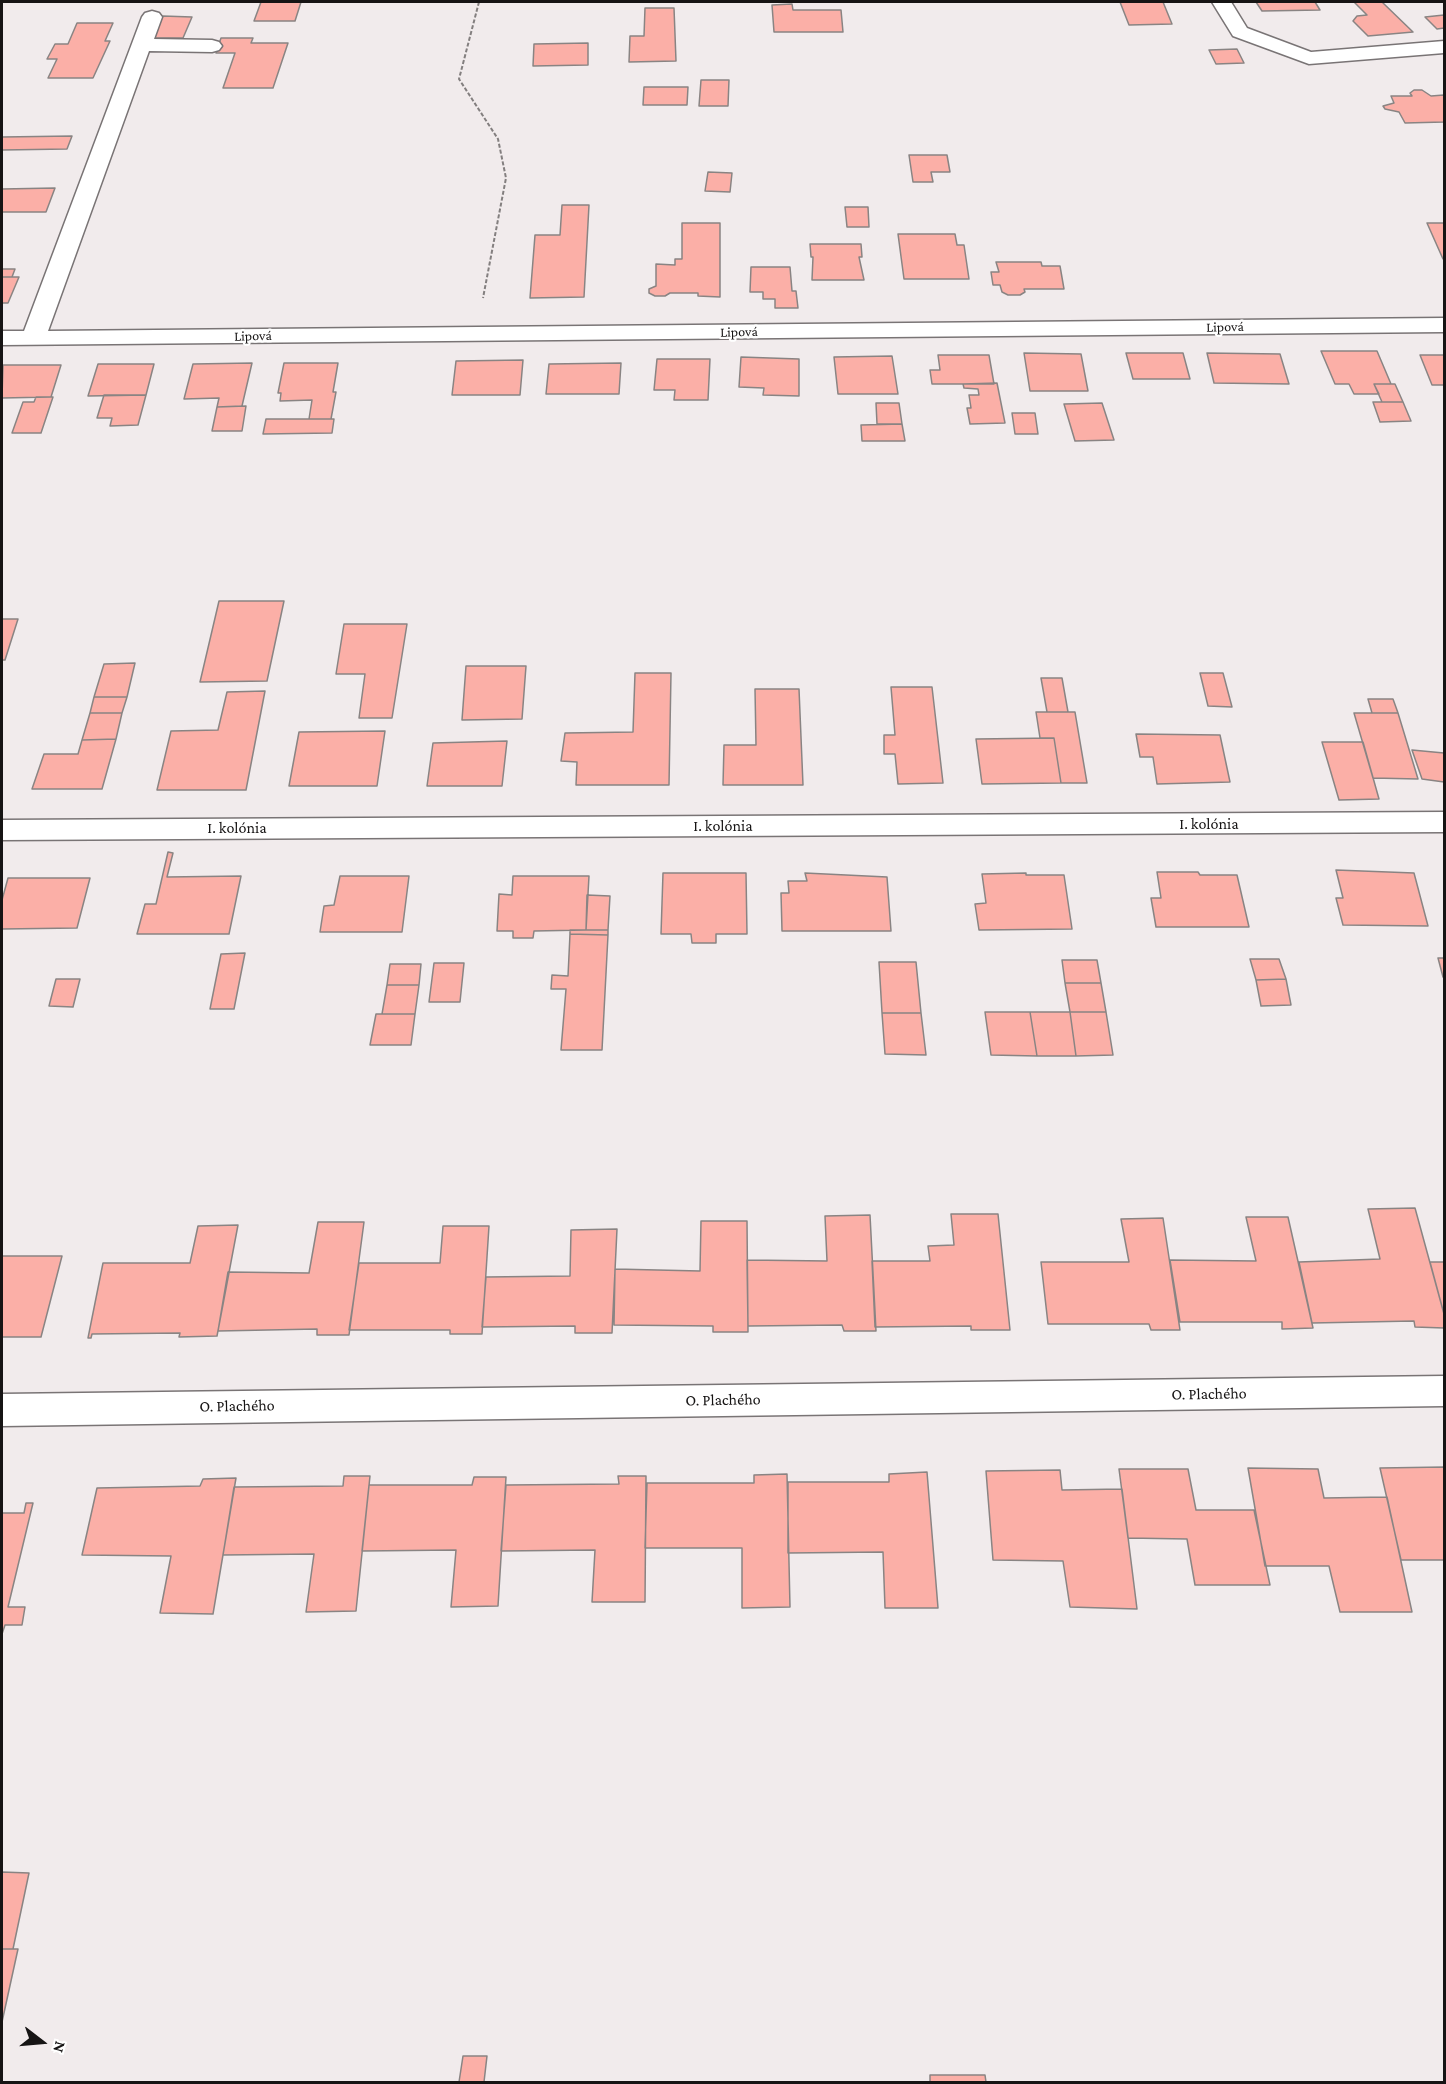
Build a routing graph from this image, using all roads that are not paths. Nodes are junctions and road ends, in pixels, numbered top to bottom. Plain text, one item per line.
1 (1222, 2) edge
2 (152, 17) dead end
3 (141, 45) junction
4 (212, 46) dead end
5 (1444, 47) edge
6 (1444, 325) edge
7 (2, 338) edge
8 (33, 338) junction
9 (1444, 822) edge
10 (2, 830) edge
11 (1444, 1391) edge
12 (2, 1410) edge

1 - 5 street
2 - 3 street
3 - 4 street
3 - 8 street
6 - 8 street, Lipová
7 - 8 street, Lipová
9 - 10 street, I. kolónia
11 - 12 street, O. Plachého

